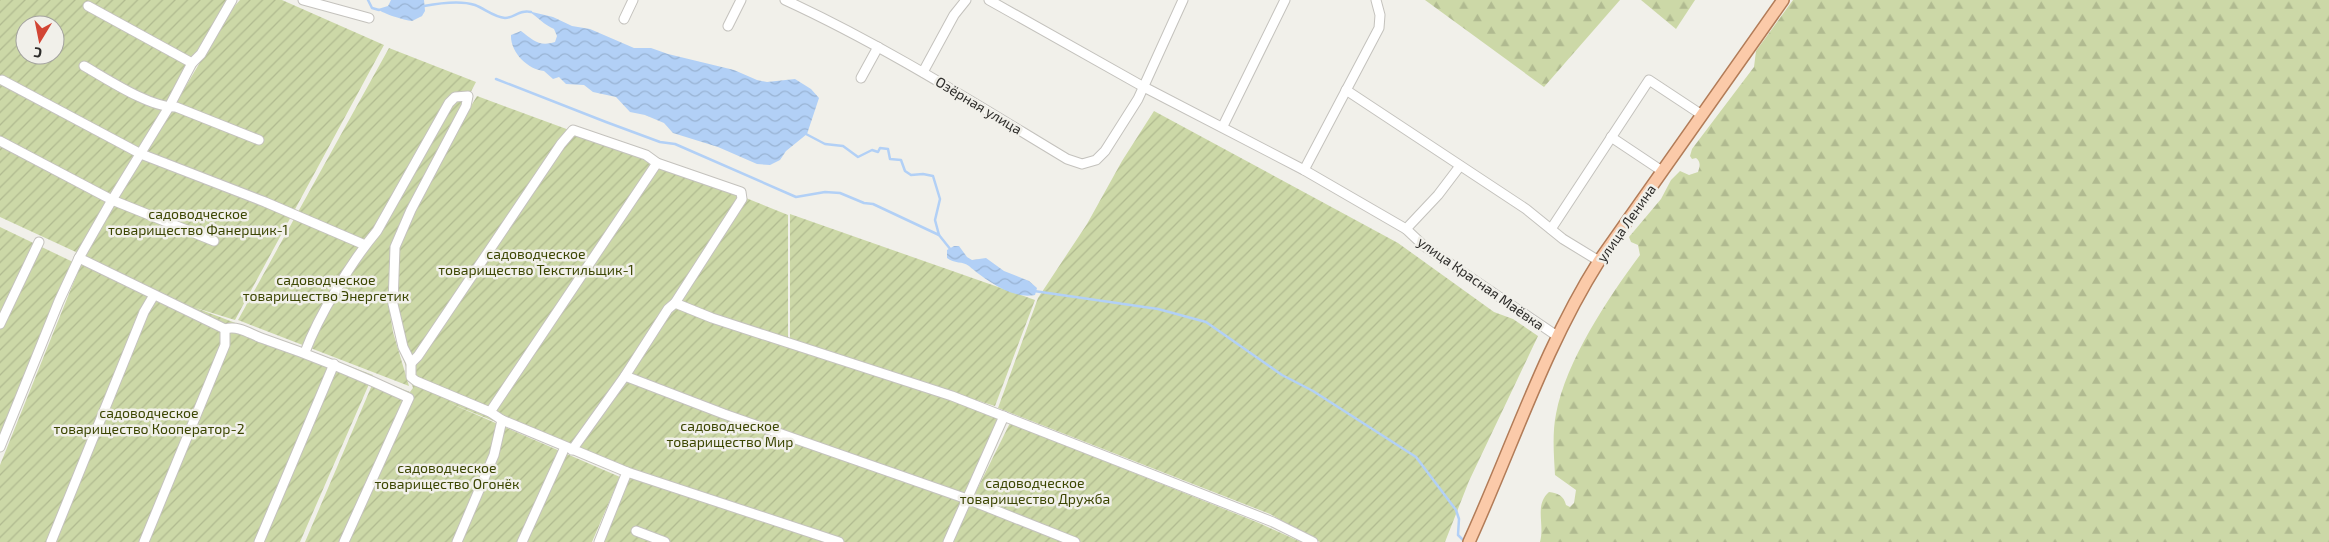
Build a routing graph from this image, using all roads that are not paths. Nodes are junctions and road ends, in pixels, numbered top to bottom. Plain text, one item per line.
1 (232, 0) edge
2 (303, 0) edge
3 (633, 0) edge
4 (741, 0) edge
5 (785, 0) edge
6 (966, 0) edge
7 (989, 0) edge
8 (1182, 0) edge
9 (1285, 0) edge
10 (1376, 0) edge
11 (1783, 0) edge
12 (88, 6) dead end
13 (369, 18) dead end
14 (624, 19) dead end
15 (728, 26) dead end
16 (878, 47) junction
17 (192, 63) junction
18 (84, 66) dead end
19 (923, 72) junction
20 (861, 78) dead end
21 (2, 80) dead end
22 (1142, 86) junction
23 (1346, 90) junction
24 (169, 107) junction
25 (1702, 114) junction
26 (1223, 126) junction
27 (1611, 137) junction
28 (0, 140) edge
29 (259, 140) dead end
30 (141, 154) junction
31 (657, 163) junction
32 (1460, 166) junction
33 (1304, 170) junction
34 (1662, 171) junction
35 (112, 200) junction
36 (1406, 229) junction
37 (1551, 229) junction
38 (214, 241) dead end
39 (39, 242) dead end
40 (365, 245) junction
41 (79, 258) junction
42 (1599, 261) junction
43 (154, 295) junction
44 (675, 303) junction
45 (0, 324) edge
46 (225, 328) junction
47 (1557, 336) junction
48 (305, 352) junction
49 (410, 363) junction
50 (334, 364) junction
51 (625, 376) junction
52 (490, 412) junction
53 (1004, 416) junction
54 (502, 420) junction
55 (0, 447) edge
56 (569, 448) junction
57 (628, 472) junction
58 (967, 499) junction
59 (636, 531) dead end
60 (51, 542) edge
61 (144, 542) edge
62 (260, 542) edge
63 (344, 542) edge
64 (457, 542) edge
65 (522, 542) edge
66 (599, 542) edge
67 (665, 542) edge
68 (839, 542) edge
69 (948, 542) edge
70 (1075, 542) edge
71 (1313, 542) edge
72 (1469, 542) edge

1 - 17 street
2 - 13 street
3 - 14 street
4 - 15 street
5 - 16 street, Озёрная улица
6 - 19 street
7 - 22 street, улица Красная Маёвка
8 - 22 street
9 - 26 street
10 - 23 street
11 - 25 main road, улица Ленина
12 - 17 street
16 - 19 street, Озёрная улица
16 - 20 street
17 - 24 street
18 - 24 street
19 - 22 street, Озёрная улица
21 - 30 street
22 - 26 street, улица Красная Маёвка
23 - 32 street
23 - 33 street
24 - 29 street
24 - 30 street
25 - 27 street
25 - 34 main road, улица Ленина
26 - 33 street, улица Красная Маёвка
27 - 34 street
27 - 37 street
28 - 35 street
30 - 35 street
30 - 40 street
31 - 44 street
31 - 49 street
31 - 52 street
32 - 36 street, улица Красная Маёвка
32 - 37 street
33 - 36 street, улица Красная Маёвка
34 - 42 main road, улица Ленина
35 - 38 street
35 - 41 street
36 - 47 street, улица Красная Маёвка
37 - 42 street
39 - 45 street
40 - 48 street
40 - 49 street
41 - 43 street
41 - 55 street
42 - 47 main road, улица Ленина
43 - 46 street
43 - 60 street
44 - 51 street
44 - 53 street
46 - 48 street
46 - 61 street
47 - 72 main road, улица Ленина
48 - 50 street
49 - 52 street
50 - 62 street
50 - 63 street
51 - 56 street
51 - 58 street
52 - 54 street
53 - 58 street
53 - 71 street
54 - 56 street
54 - 64 street
56 - 57 street
56 - 65 street
57 - 66 street
57 - 68 street
58 - 69 street
58 - 70 street
59 - 67 street

